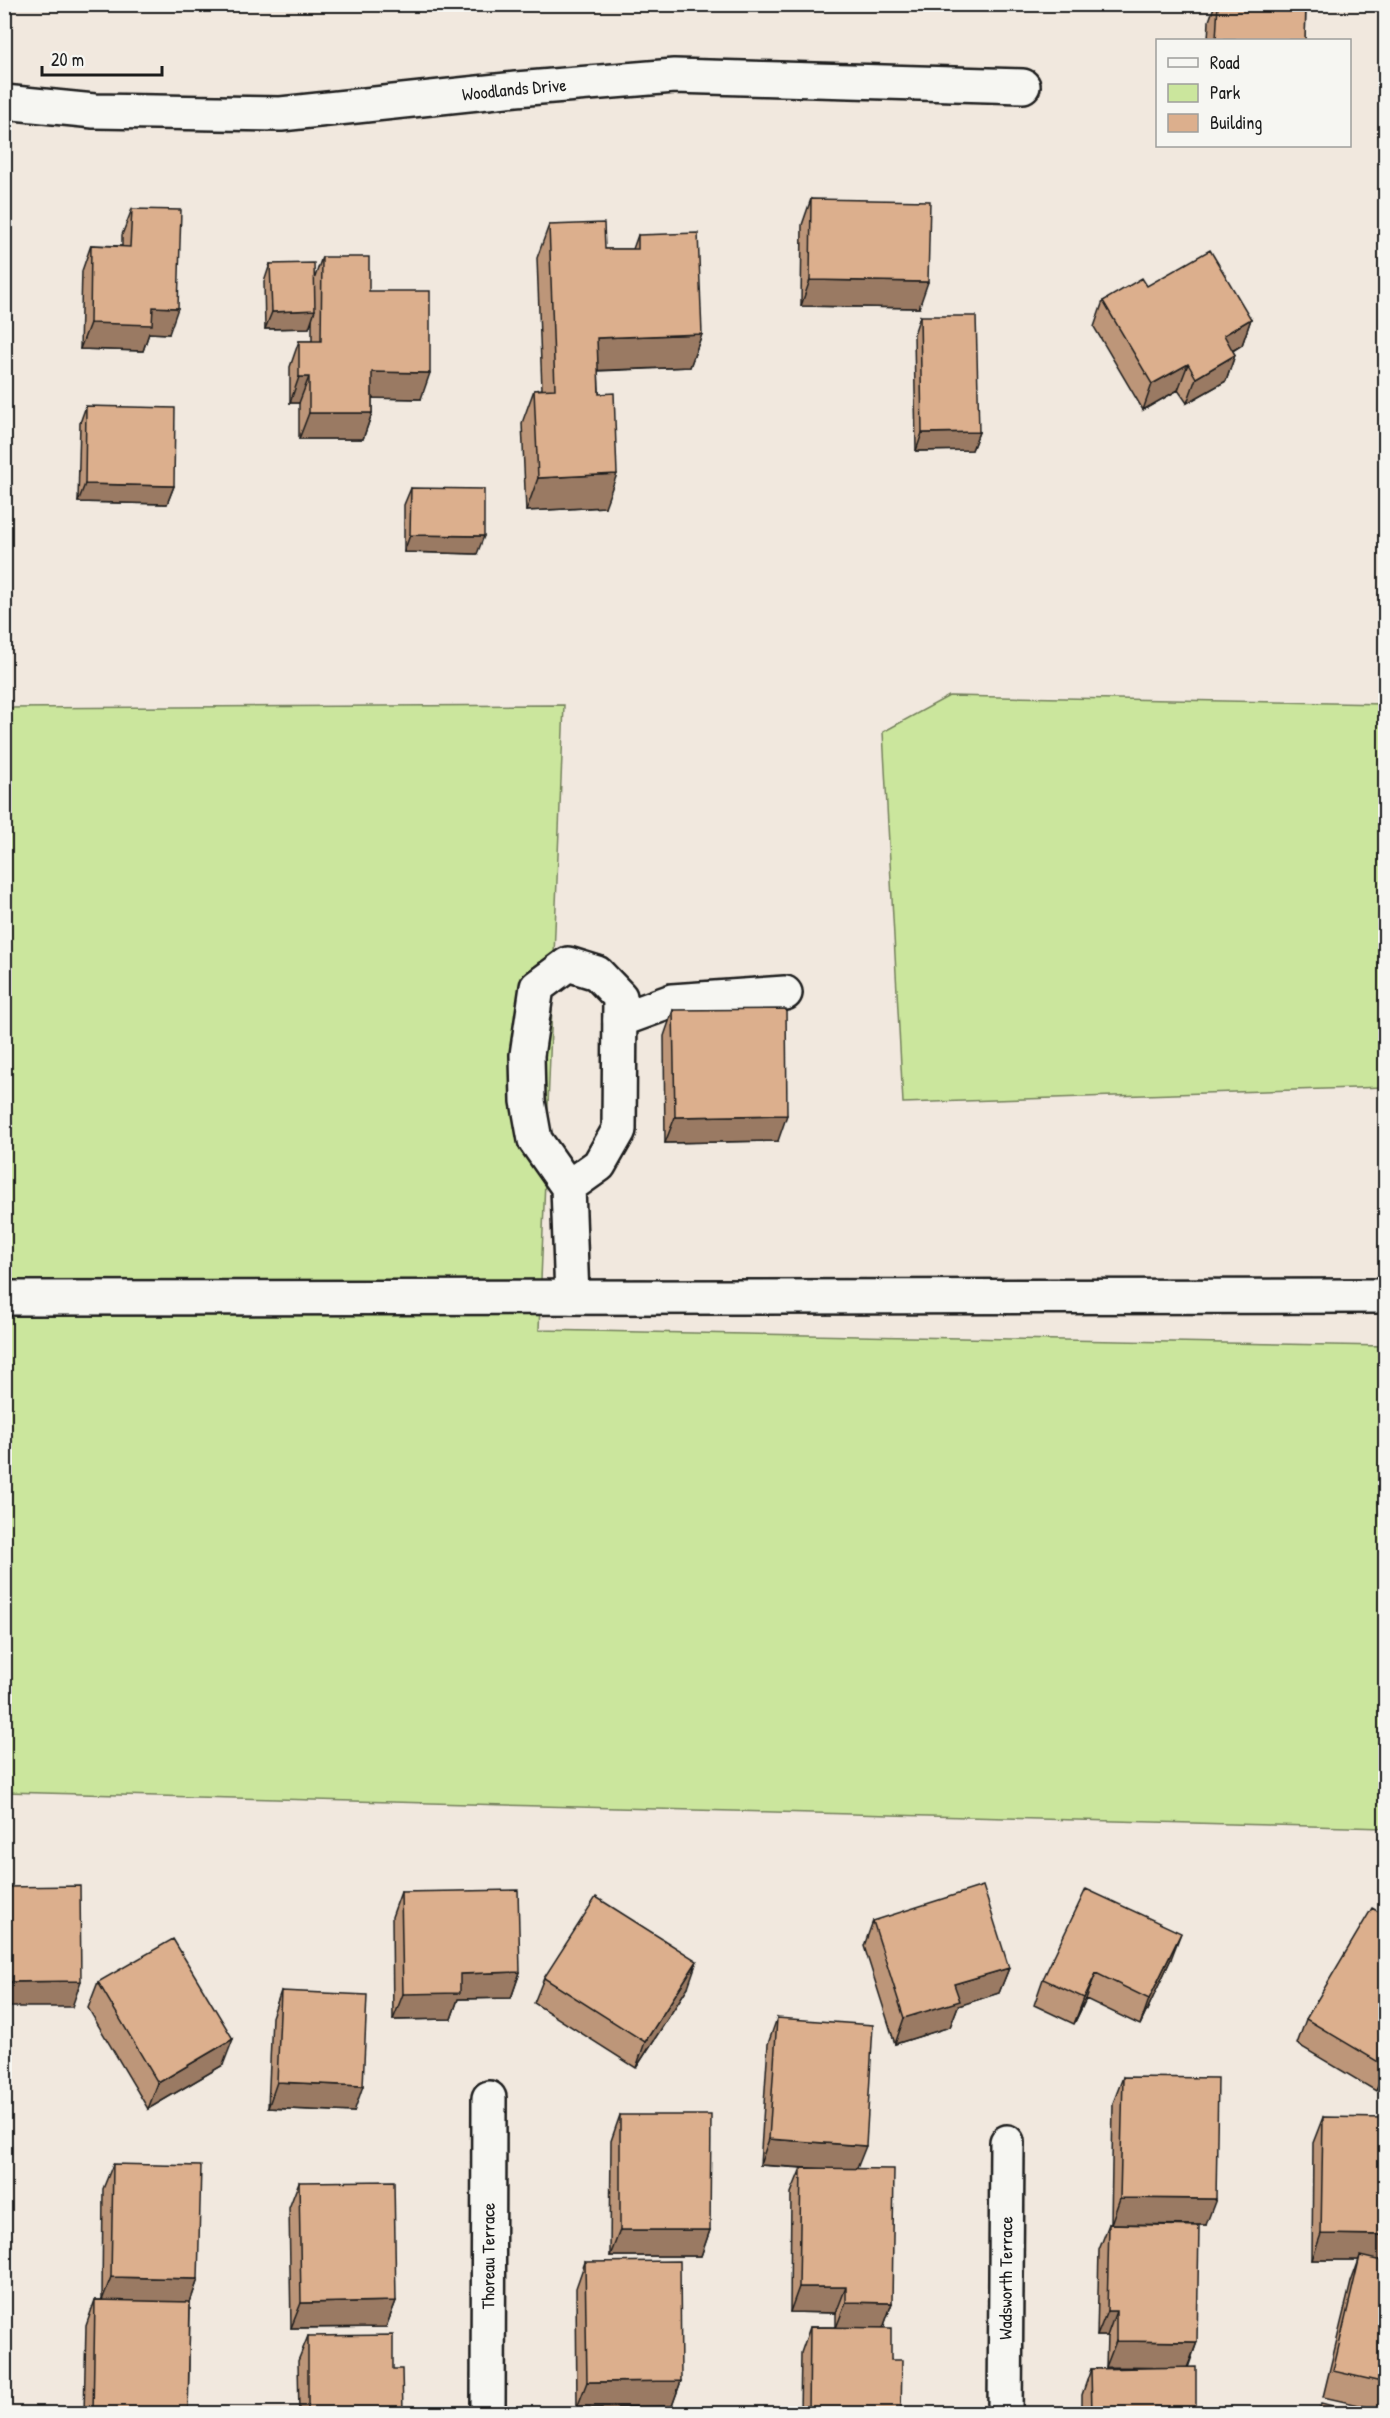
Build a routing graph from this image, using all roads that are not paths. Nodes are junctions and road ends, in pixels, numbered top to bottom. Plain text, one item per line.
1 (1023, 86) dead end
2 (4, 102) edge
3 (785, 993) dead end
4 (620, 1020) junction
5 (568, 1186) junction
6 (1386, 1296) edge
7 (572, 1297) junction
8 (4, 1298) edge
9 (489, 2098) dead end
10 (1007, 2142) dead end
11 (488, 2414) edge
12 (1005, 2414) edge

1 - 2 street, Woodlands Drive
3 - 4 street
4 - 5 street
4 - 5 street
5 - 7 street
6 - 7 street
7 - 8 street
9 - 11 street, Thoreau Terrace
10 - 12 street, Wadsworth Terrace

